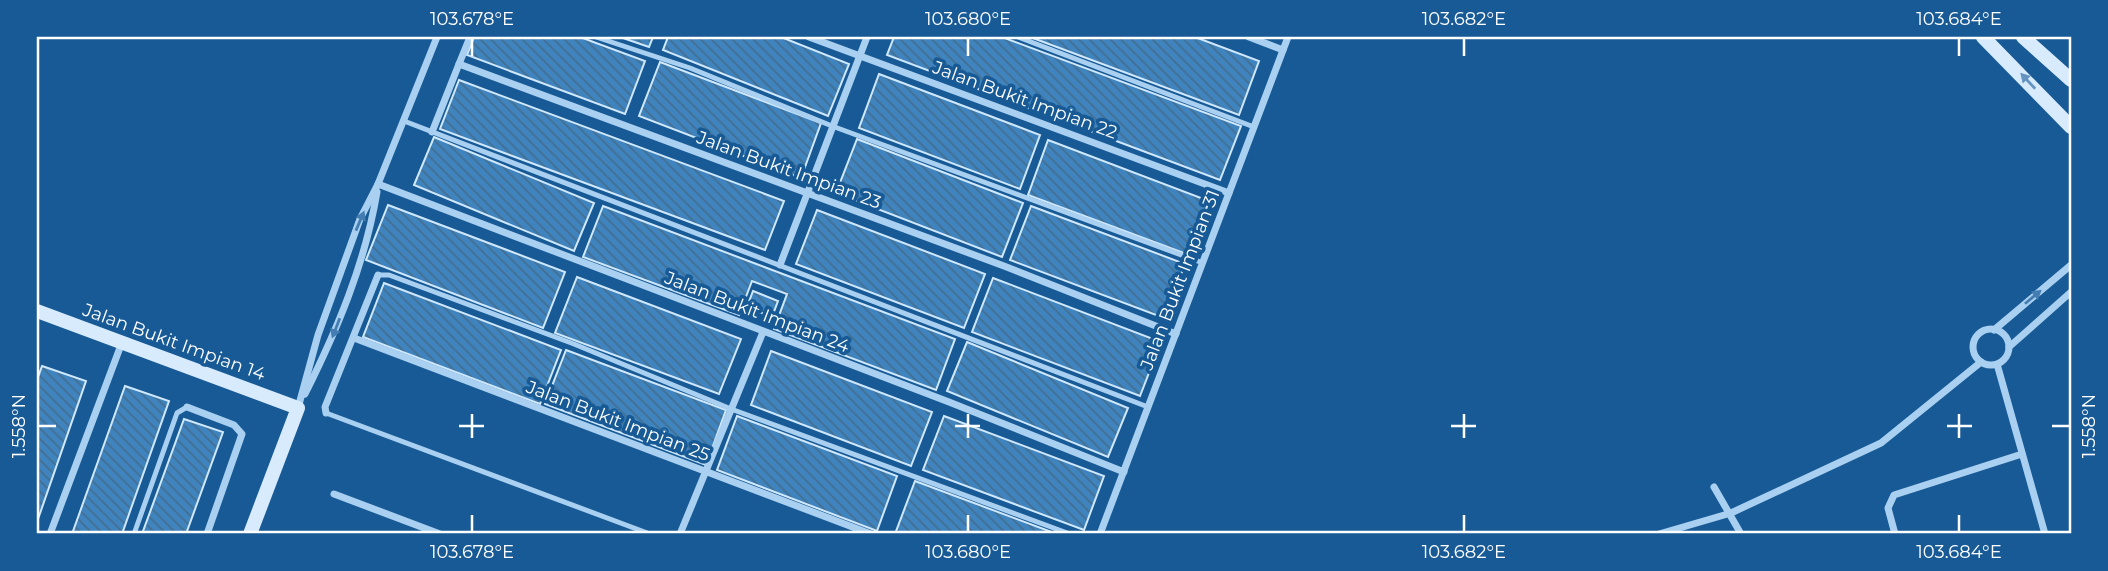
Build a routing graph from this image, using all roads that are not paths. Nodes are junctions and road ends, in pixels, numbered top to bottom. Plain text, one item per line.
1 (437, 37) edge
2 (470, 37) edge
3 (596, 37) edge
4 (808, 37) edge
5 (867, 37) edge
6 (1018, 37) edge
7 (1249, 37) edge
8 (1289, 37) edge
9 (1983, 37) edge
10 (2023, 37) edge
11 (1283, 50) junction
12 (859, 56) junction
13 (459, 64) junction
14 (2071, 80) edge
15 (404, 121) junction
16 (832, 126) junction
17 (1254, 127) junction
18 (2071, 127) edge
19 (432, 132) junction
20 (378, 184) junction
21 (807, 193) junction
22 (1229, 193) junction
23 (1203, 263) junction
24 (780, 265) junction
25 (2071, 265) edge
26 (378, 275) joint
27 (2071, 292) edge
28 (37, 311) edge
29 (1994, 330) junction
30 (763, 332) junction
31 (1176, 334) junction
32 (354, 338) junction
33 (121, 345) junction
34 (2009, 347) junction
35 (1980, 362) junction
36 (1997, 364) junction
37 (187, 407) joint
38 (1148, 407) junction
39 (298, 408) junction
40 (731, 409) junction
41 (326, 413) joint
42 (2022, 454) junction
43 (706, 472) junction
44 (1124, 472) junction
45 (1714, 487) dead end
46 (334, 494) dead end
47 (1731, 513) junction
48 (50, 534) edge
49 (134, 534) edge
50 (206, 534) edge
51 (250, 534) edge
52 (440, 534) edge
53 (650, 534) edge
54 (680, 534) edge
55 (871, 534) edge
56 (1070, 534) edge
57 (1100, 534) edge
58 (1659, 534) edge
59 (1741, 534) edge
60 (1895, 534) edge
61 (2045, 534) edge

1 - 15 street
2 - 13 street
3 - 16 lane
4 - 12 street, Jalan Bukit Impian 22
5 - 12 street
6 - 17 lane
7 - 11 street
8 - 11 street, Jalan Bukit Impian 31
18 -> 9 street
10 - 14 street
11 - 17 street, Jalan Bukit Impian 31
12 - 16 street
12 - 22 street, Jalan Bukit Impian 22
13 - 19 street
13 - 21 street, Jalan Bukit Impian 23
15 - 19 lane
15 - 20 street
16 - 21 street
16 - 23 lane
17 - 22 street, Jalan Bukit Impian 31
19 - 24 lane
20 - 30 street, Jalan Bukit Impian 24
39 -> 20 street
20 -> 39 street
21 - 24 street
21 - 31 street, Jalan Bukit Impian 23
22 - 23 street, Jalan Bukit Impian 31
23 - 31 street, Jalan Bukit Impian 31
24 - 38 lane
29 -> 25 street
26 - 32 street
26 - 40 lane
27 - 34 street
28 - 33 street, Jalan Bukit Impian 14
29 - 34 street
29 - 35 street
30 - 40 street
30 - 44 street, Jalan Bukit Impian 24
31 - 38 street, Jalan Bukit Impian 31
32 - 41 street
32 - 43 street, Jalan Bukit Impian 25
33 - 39 street, Jalan Bukit Impian 14
33 - 48 street
34 - 36 street
35 - 36 street
35 - 47 street
36 - 42 street
37 - 49 lane
37 - 50 street
38 - 44 street, Jalan Bukit Impian 31
39 - 51 street
40 - 43 street
40 - 56 lane
41 - 53 lane
42 - 60 street
42 - 61 street
43 - 54 street
43 - 55 street, Jalan Bukit Impian 25
44 - 57 street, Jalan Bukit Impian 31
45 - 47 street
46 - 52 street
47 - 58 street
47 - 59 street

